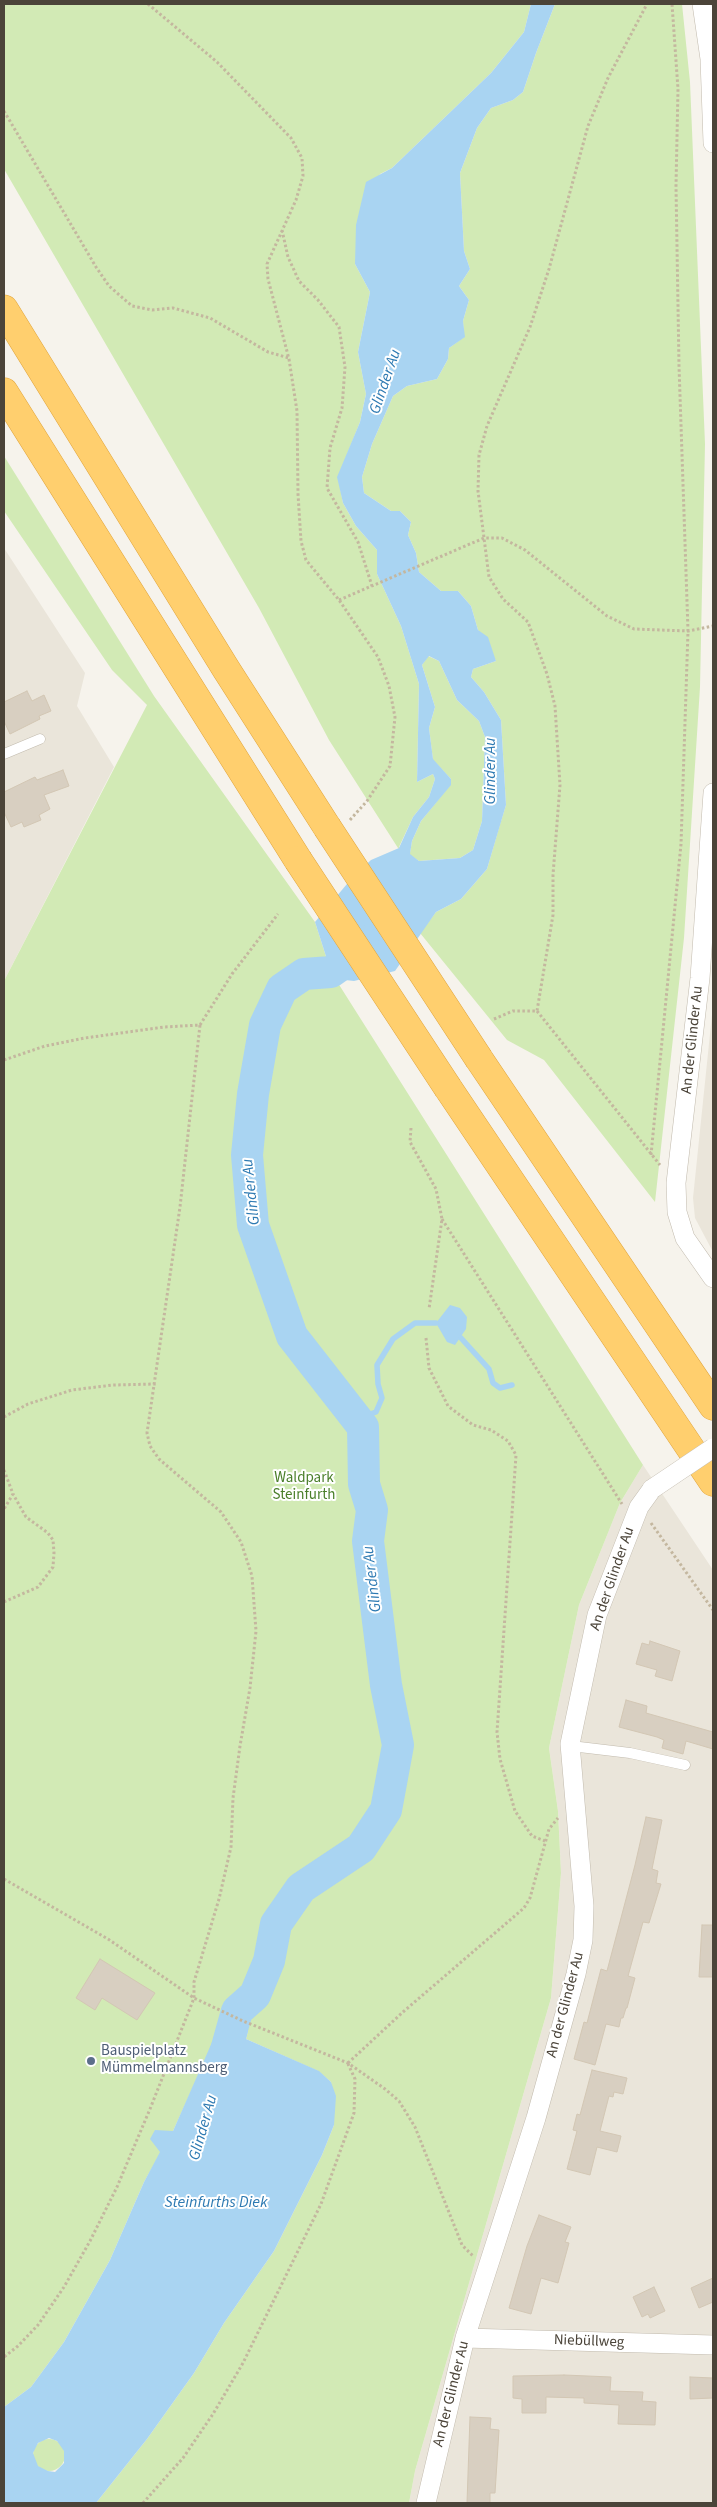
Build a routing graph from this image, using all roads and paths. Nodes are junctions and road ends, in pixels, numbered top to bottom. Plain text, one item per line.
1 (148, 4) edge
2 (647, 4) edge
3 (672, 4) edge
4 (702, 4) edge
5 (712, 87) edge
6 (4, 110) edge
7 (713, 143) edge
8 (282, 230) junction
9 (4, 309) edge
10 (290, 358) junction
11 (4, 392) edge
12 (484, 538) junction
13 (372, 586) junction
14 (339, 600) junction
15 (713, 626) edge
16 (688, 631) junction
17 (40, 739) dead end
18 (4, 754) edge
19 (713, 793) edge
20 (338, 824) junction
21 (278, 914) dead end
22 (537, 1012) junction
23 (494, 1019) dead end
24 (200, 1026) junction
25 (4, 1060) edge
26 (411, 1128) dead end
27 (651, 1155) junction
28 (676, 1183) junction
29 (442, 1219) junction
30 (713, 1278) edge
31 (429, 1309) dead end
32 (426, 1338) dead end
33 (156, 1384) junction
34 (713, 1406) edge
35 (4, 1417) edge
36 (713, 1448) edge
37 (4, 1470) edge
38 (713, 1482) edge
39 (13, 1494) junction
40 (4, 1509) edge
41 (636, 1514) junction
42 (4, 1602) edge
43 (713, 1610) edge
44 (571, 1746) junction
45 (685, 1765) dead end
46 (575, 1805) junction
47 (545, 1841) junction
48 (4, 1879) edge
49 (194, 1998) junction
50 (348, 2064) junction
51 (487, 2269) junction
52 (465, 2338) junction
53 (713, 2346) edge
54 (4, 2357) edge
55 (143, 2503) edge
56 (426, 2503) edge

1 - 8 path
2 - 12 path
3 - 16 path
4 - 5 street
5 - 7 street
6 - 10 path
8 - 10 path
8 - 13 path
9 - 20 highway
10 - 14 path
11 - 38 highway, bridge
12 - 13 path
12 - 16 path
12 - 22 path
13 - 14 path
14 - 20 path
15 - 16 path
16 - 27 path
17 - 18 lane
19 - 28 street, An der Glinder Au
20 - 34 highway, bridge
21 - 24 path
22 - 23 path
22 - 27 path
24 - 25 path
24 - 33 path
26 - 29 path
27 - 28 path
28 - 30 street, An der Glinder Au
29 - 31 path
29 - 41 path
32 - 47 path
33 - 35 path
33 - 49 path
36 - 41 street, An der Glinder Au, bridge
37 - 39 path
39 - 40 path
39 - 42 path
41 - 43 path
41 - 44 street, An der Glinder Au
44 - 45 lane
44 - 46 street, An der Glinder Au
46 - 47 path
46 - 51 street, An der Glinder Au
47 - 50 path
48 - 49 path
49 - 50 path
49 - 54 path
50 - 51 path
50 - 55 path
51 - 52 street, An der Glinder Au
52 - 53 street, Niebüllweg
52 - 56 street, An der Glinder Au

